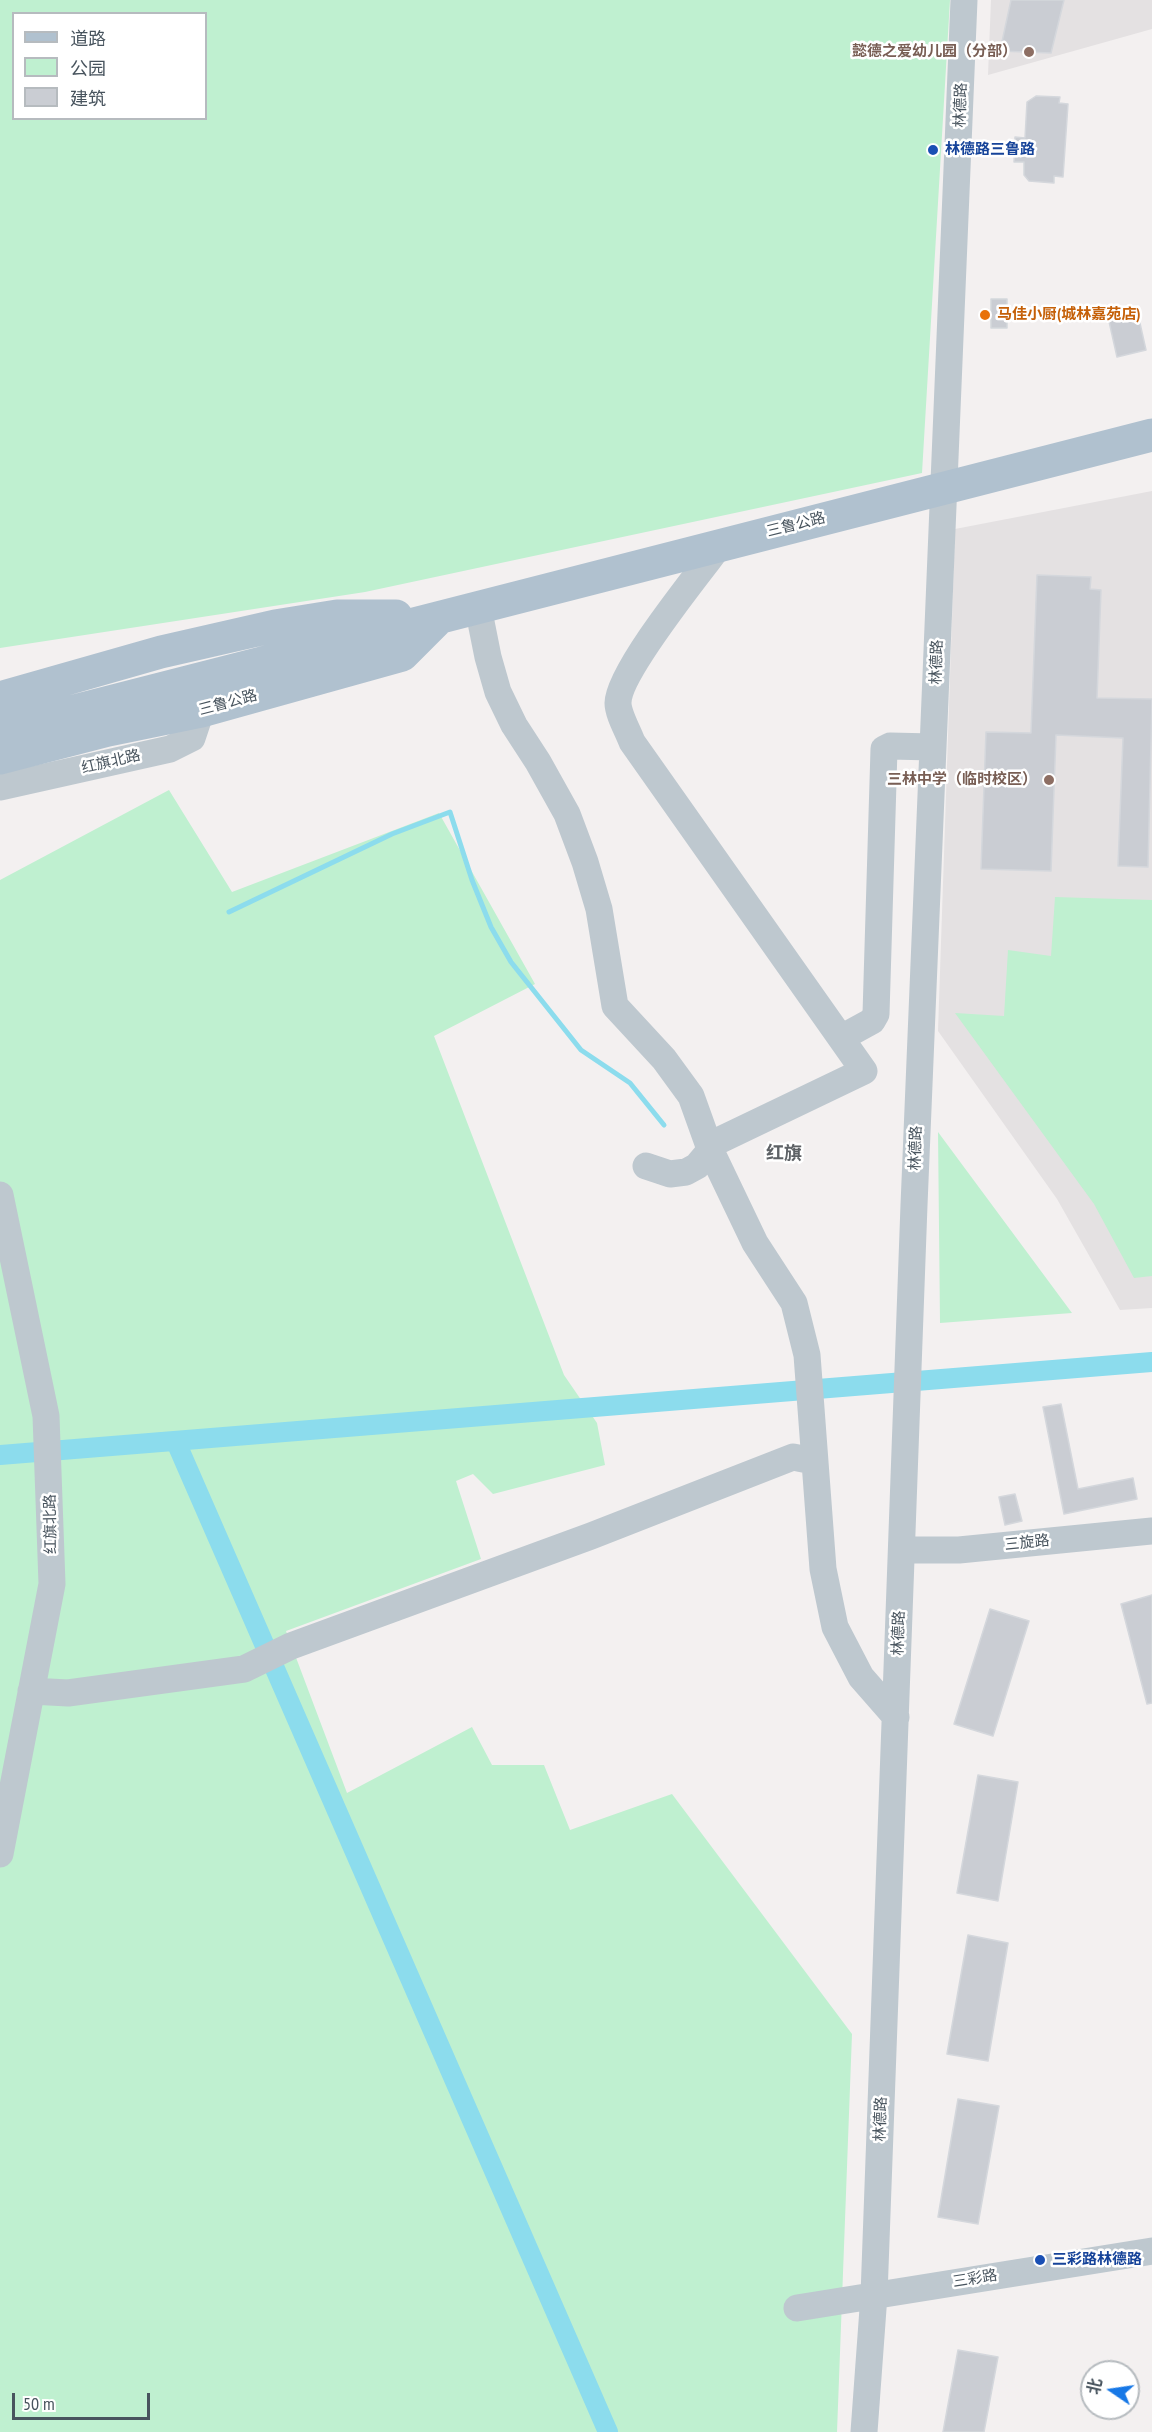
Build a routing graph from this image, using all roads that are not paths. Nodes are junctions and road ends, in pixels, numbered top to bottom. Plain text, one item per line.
1 (964, 0) edge
2 (1152, 435) edge
3 (944, 488) junction
4 (720, 545) junction
5 (478, 607) junction
6 (440, 617) junction
7 (0, 698) edge
8 (201, 711) junction
9 (7, 728) edge
10 (933, 747) junction
11 (0, 758) edge
12 (0, 787) edge
13 (841, 1038) junction
14 (710, 1149) junction
15 (646, 1166) dead end
16 (0, 1195) edge
17 (813, 1461) junction
18 (1152, 1531) edge
19 (902, 1550) junction
20 (31, 1690) junction
21 (896, 1717) junction
22 (0, 1854) edge
23 (1152, 2251) edge
24 (874, 2295) junction
25 (797, 2308) dead end
26 (864, 2432) edge

1 - 3 street, 林德路
2 - 3 main road, 三鲁公路
3 - 4 main road, 三鲁公路
3 - 10 street, 林德路
4 - 5 main road, 三鲁公路
4 - 13 street
5 - 6 main road, 三鲁公路
5 - 14 street
6 - 7 main road, 三鲁公路
6 - 8 main road, 三鲁公路
6 - 9 main road, 三鲁公路
8 - 11 main road, 三鲁公路
8 - 12 street, 红旗北路
10 - 13 street
10 - 19 street, 林德路
13 - 14 street
14 - 15 street
14 - 17 street
16 - 20 street, 红旗北路
17 - 20 street
17 - 21 street
18 - 19 street, 三旋路
19 - 21 street, 林德路
20 - 22 street, 红旗北路
21 - 24 street, 林德路
23 - 24 street, 三彩路
24 - 25 street, 三彩路
24 - 26 street, 林德路

